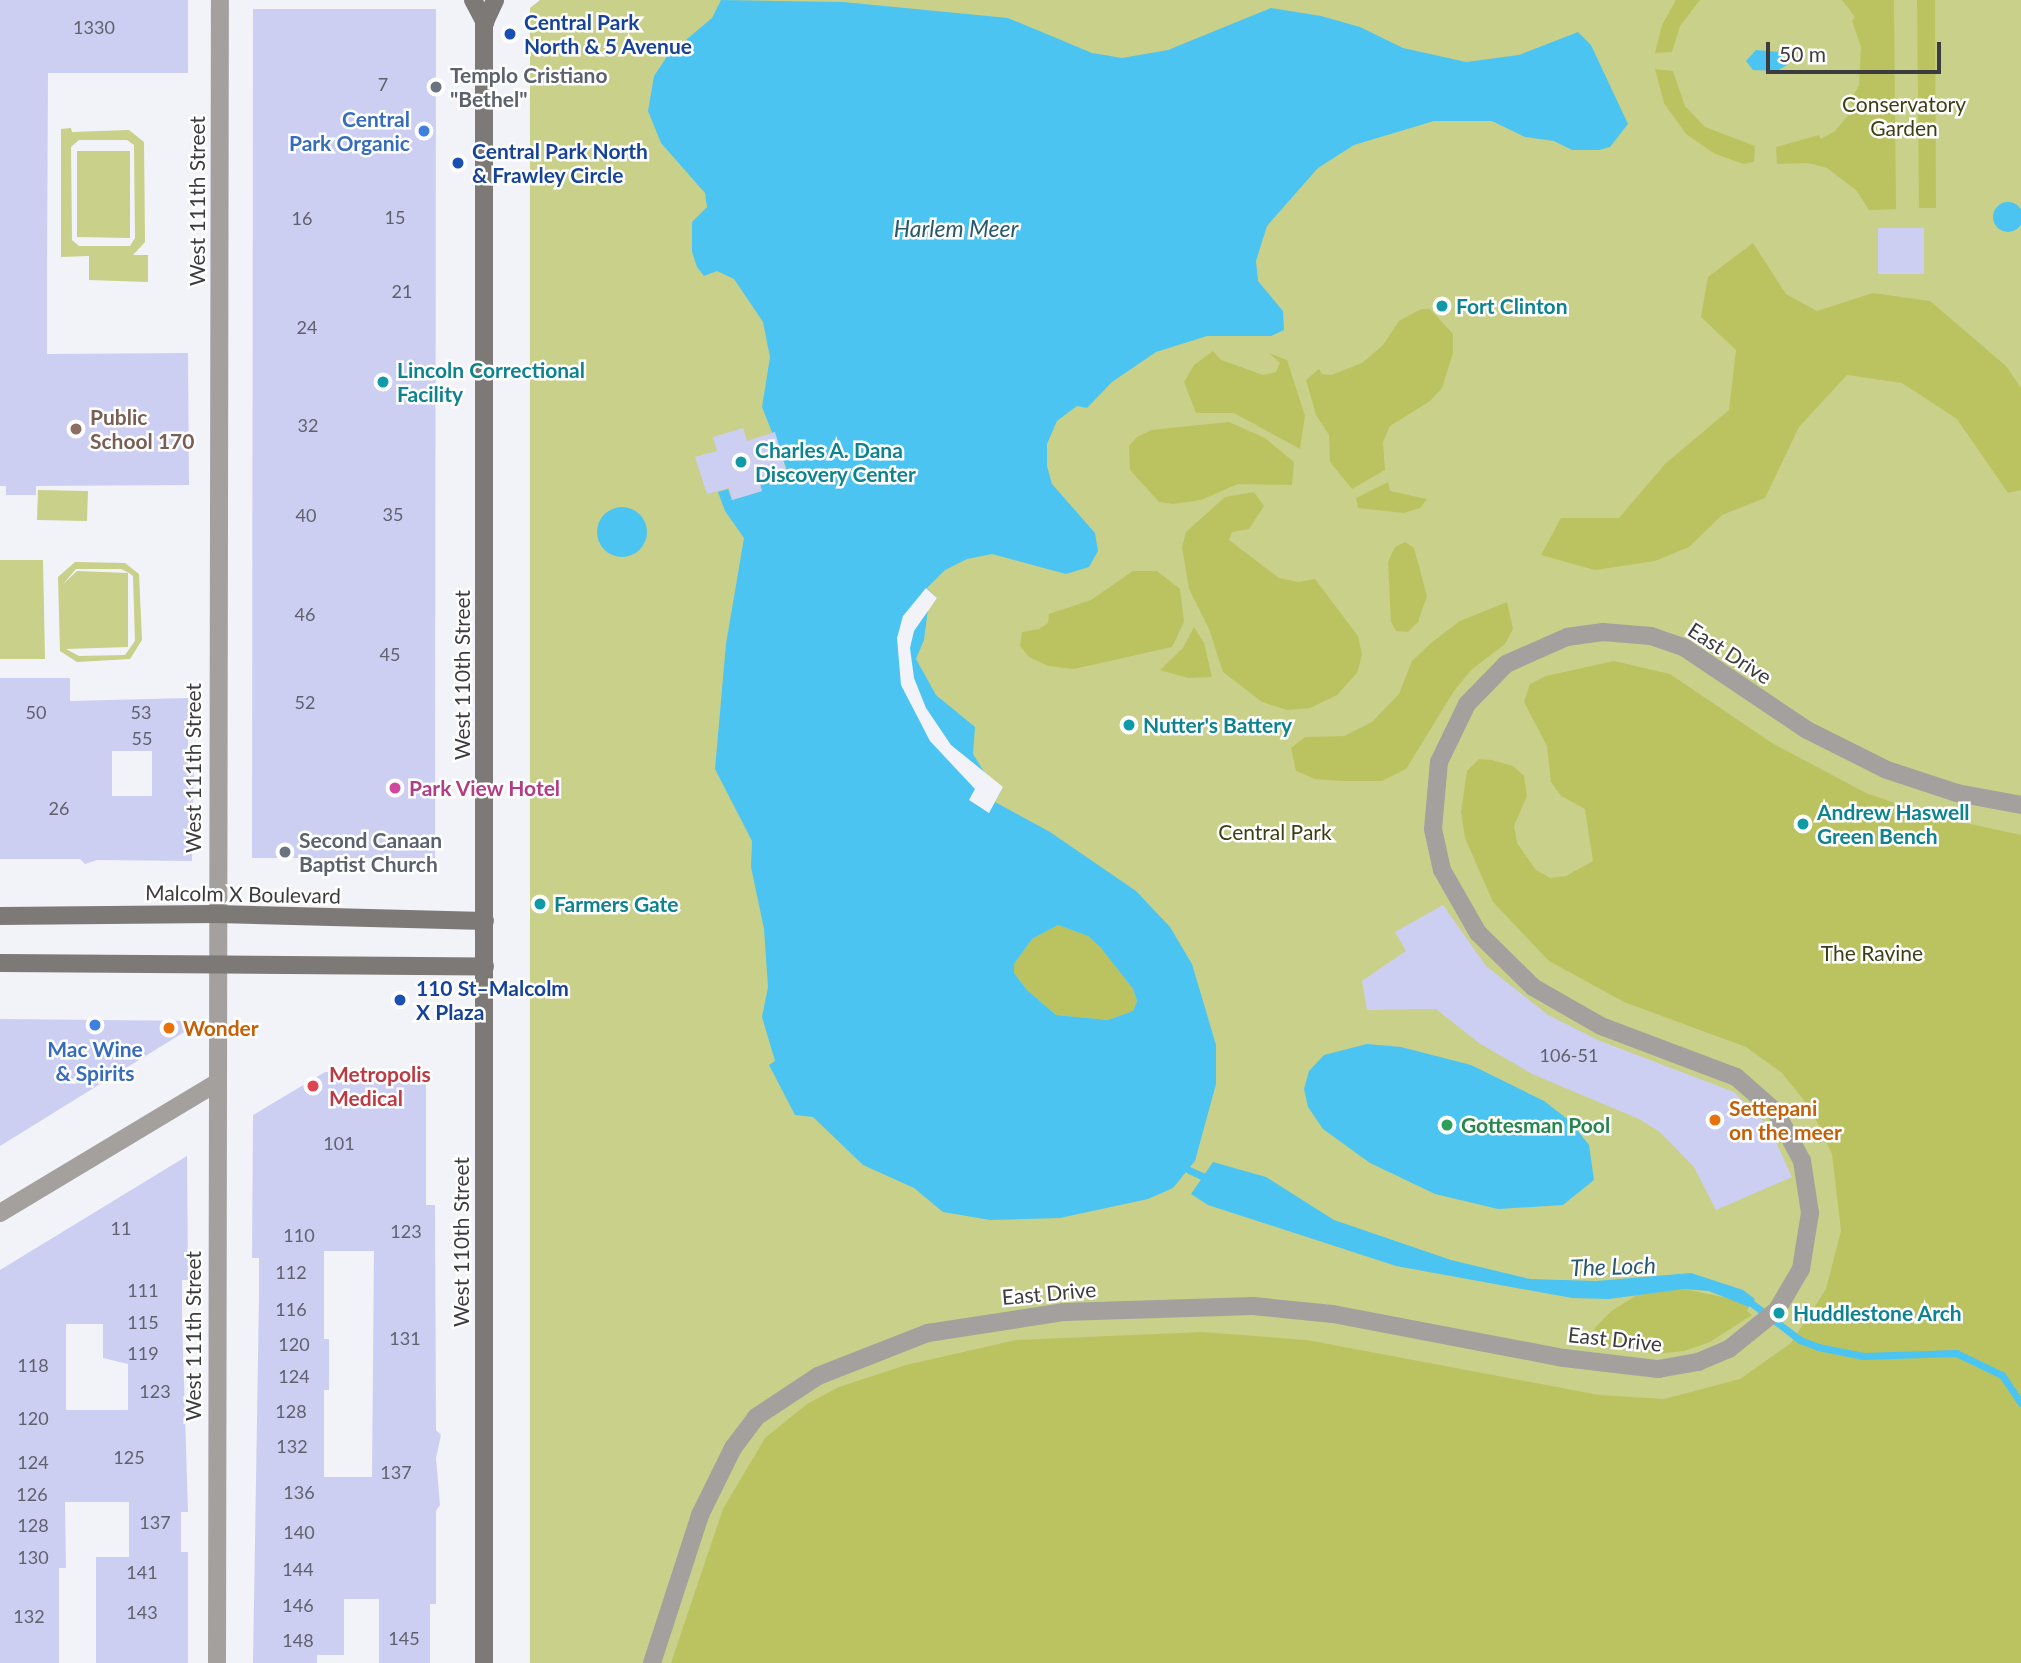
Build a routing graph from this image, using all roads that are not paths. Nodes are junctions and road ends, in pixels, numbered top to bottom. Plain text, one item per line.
1 (220, 0) edge
2 (473, 0) edge
3 (495, 0) edge
4 (485, 23) junction
5 (2021, 805) edge
6 (216, 914) junction
7 (0, 916) edge
8 (485, 921) junction
9 (0, 963) edge
10 (216, 965) junction
11 (485, 966) junction
12 (216, 1083) junction
13 (0, 1213) edge
14 (217, 1663) edge
15 (484, 1663) edge
16 (652, 1663) edge

1 - 6 street, West 111th Street
2 - 4 main road
3 - 4 main road
4 - 8 main road, West 110th Street
5 - 16 street, East Drive
6 - 7 main road, Malcolm X Boulevard
6 - 8 main road, Malcolm X Boulevard
6 - 10 street, West 111th Street
8 - 11 main road, West 110th Street
9 - 10 main road
10 - 11 main road
10 - 12 street, West 111th Street
11 - 15 main road, West 110th Street
12 - 13 street
12 - 14 street, West 111th Street

